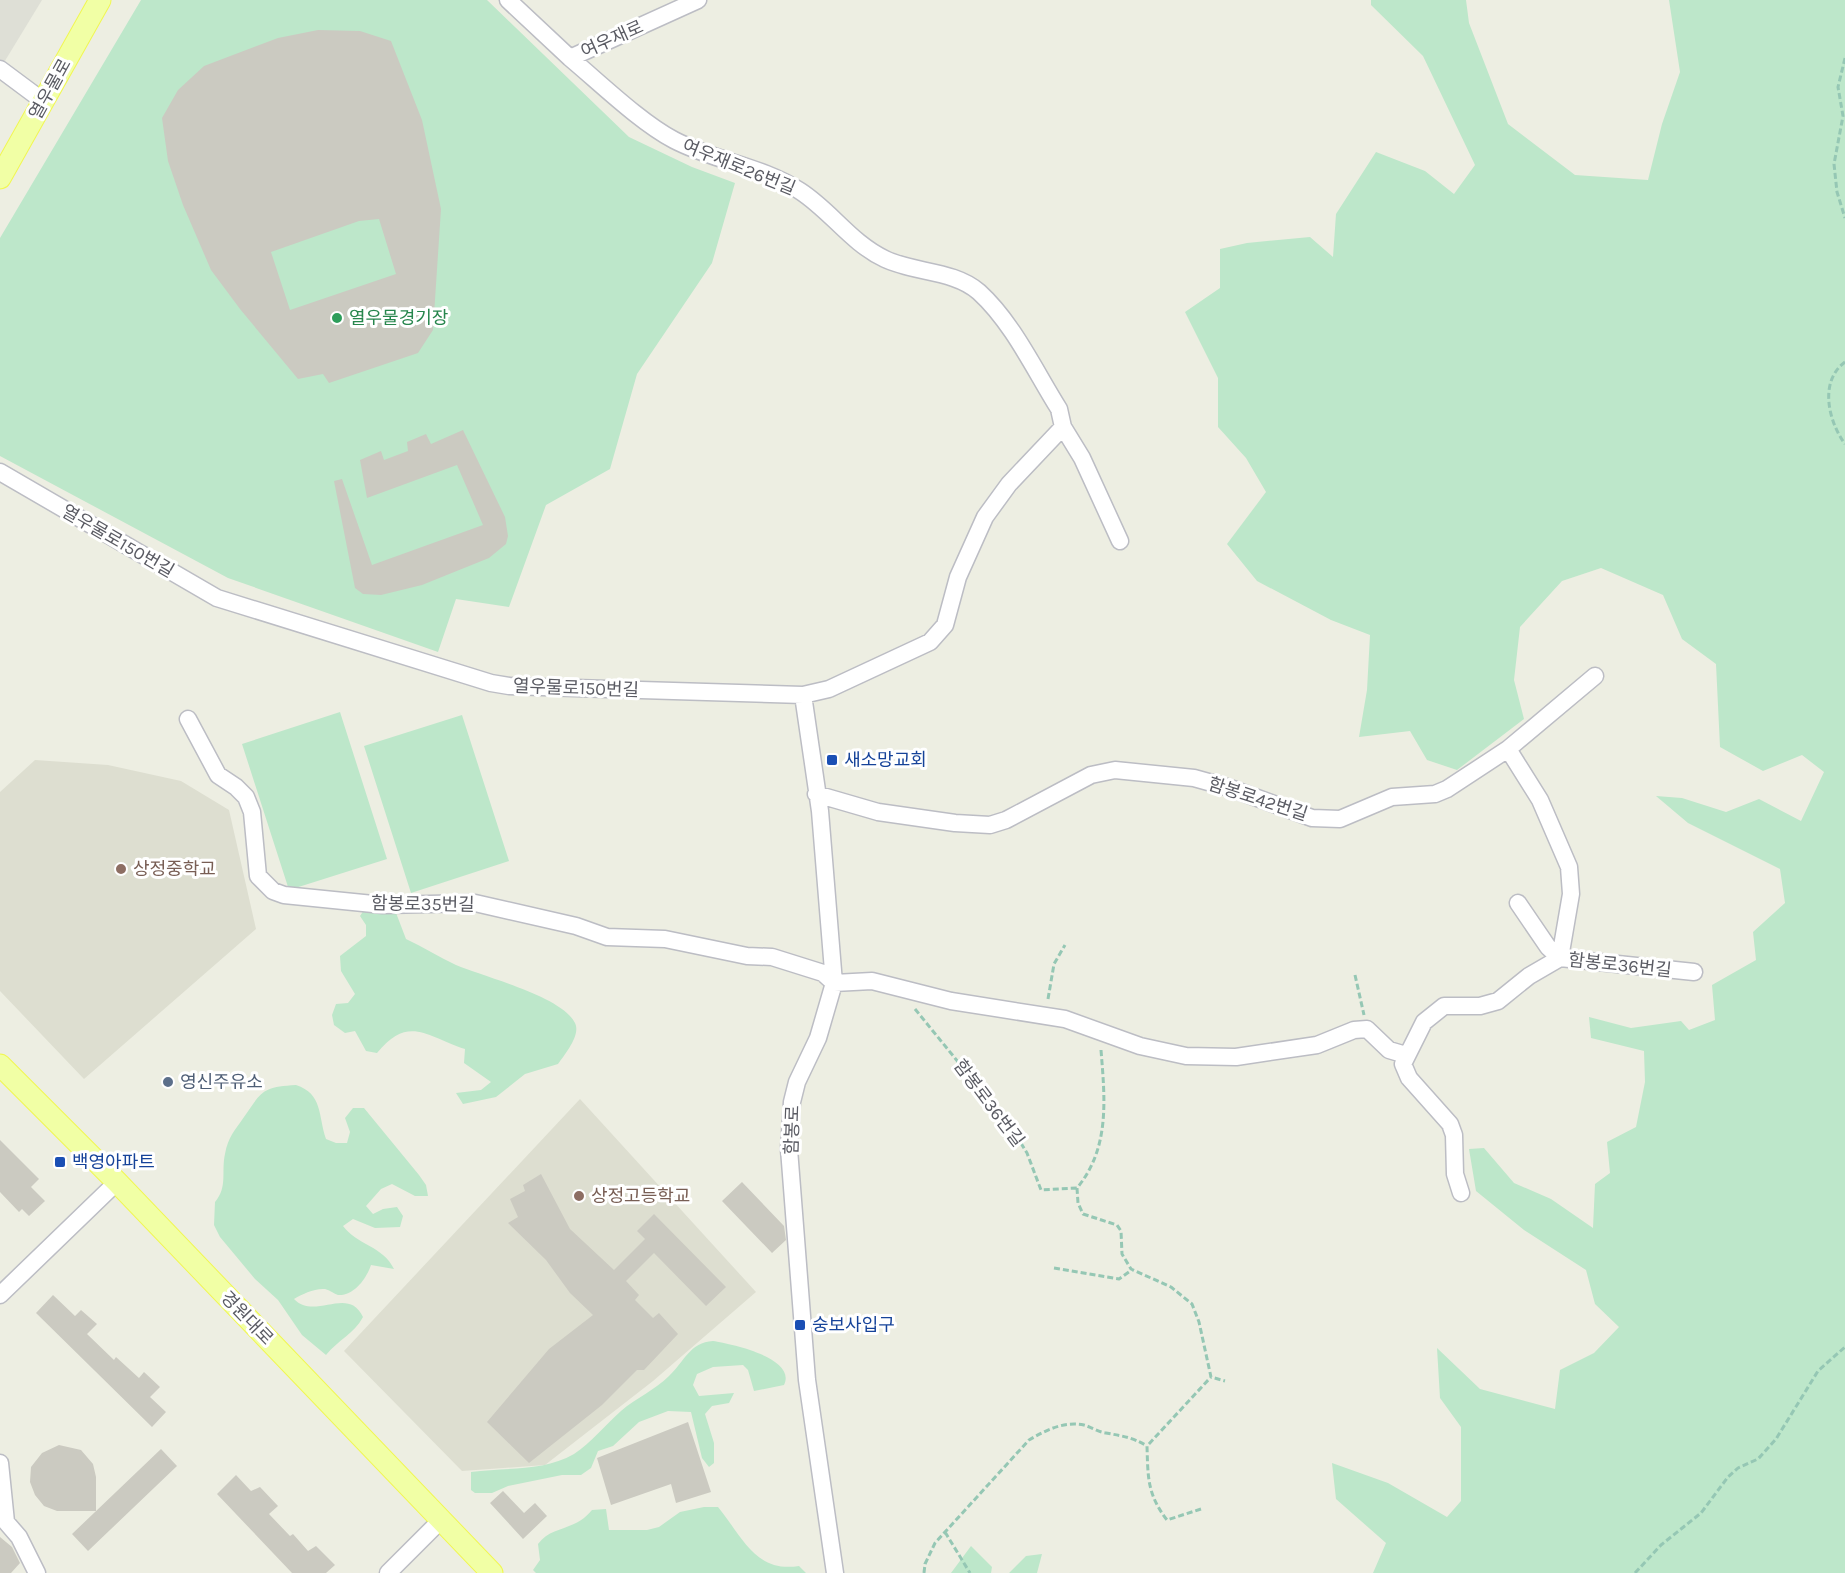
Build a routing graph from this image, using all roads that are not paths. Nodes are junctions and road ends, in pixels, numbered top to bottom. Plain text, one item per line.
1 (100, 0) edge
2 (508, 0) edge
3 (698, 0) edge
4 (570, 58) junction
5 (0, 69) edge
6 (43, 101) junction
7 (0, 178) edge
8 (1063, 427) junction
9 (0, 472) edge
10 (1120, 542) dead end
11 (1595, 676) dead end
12 (803, 695) junction
13 (188, 719) dead end
14 (1508, 749) junction
15 (816, 794) junction
16 (1518, 903) dead end
17 (1560, 958) junction
18 (1694, 972) dead end
19 (834, 983) junction
20 (1406, 1055) junction
21 (0, 1065) edge
22 (117, 1182) junction
23 (1461, 1193) dead end
24 (0, 1295) edge
25 (0, 1463) edge
26 (440, 1521) junction
27 (38, 1573) edge
28 (388, 1573) edge
29 (492, 1573) edge
30 (835, 1573) edge

1 - 6 main road, 열우물로
2 - 4 street, 여우재로
3 - 4 street, 여우재로
4 - 8 street, 여우재로26번길
5 - 6 street
6 - 7 main road, 열우물로
8 - 10 street, 여우재로26번길
8 - 12 street, 열우물로150번길
9 - 12 street, 열우물로150번길
11 - 14 street, 함봉로42번길
12 - 15 street, 함봉로
13 - 19 street, 함봉로35번길
14 - 15 street, 함봉로42번길
14 - 17 street
15 - 19 street, 함봉로
16 - 17 street
17 - 18 street, 함봉로36번길
17 - 20 street, 함봉로36번길
19 - 20 street
19 - 30 street, 함봉로
20 - 23 street
21 - 22 main road, 경원대로
22 - 24 street
22 - 26 main road, 경원대로
25 - 27 street
26 - 28 street
26 - 29 main road, 경원대로

